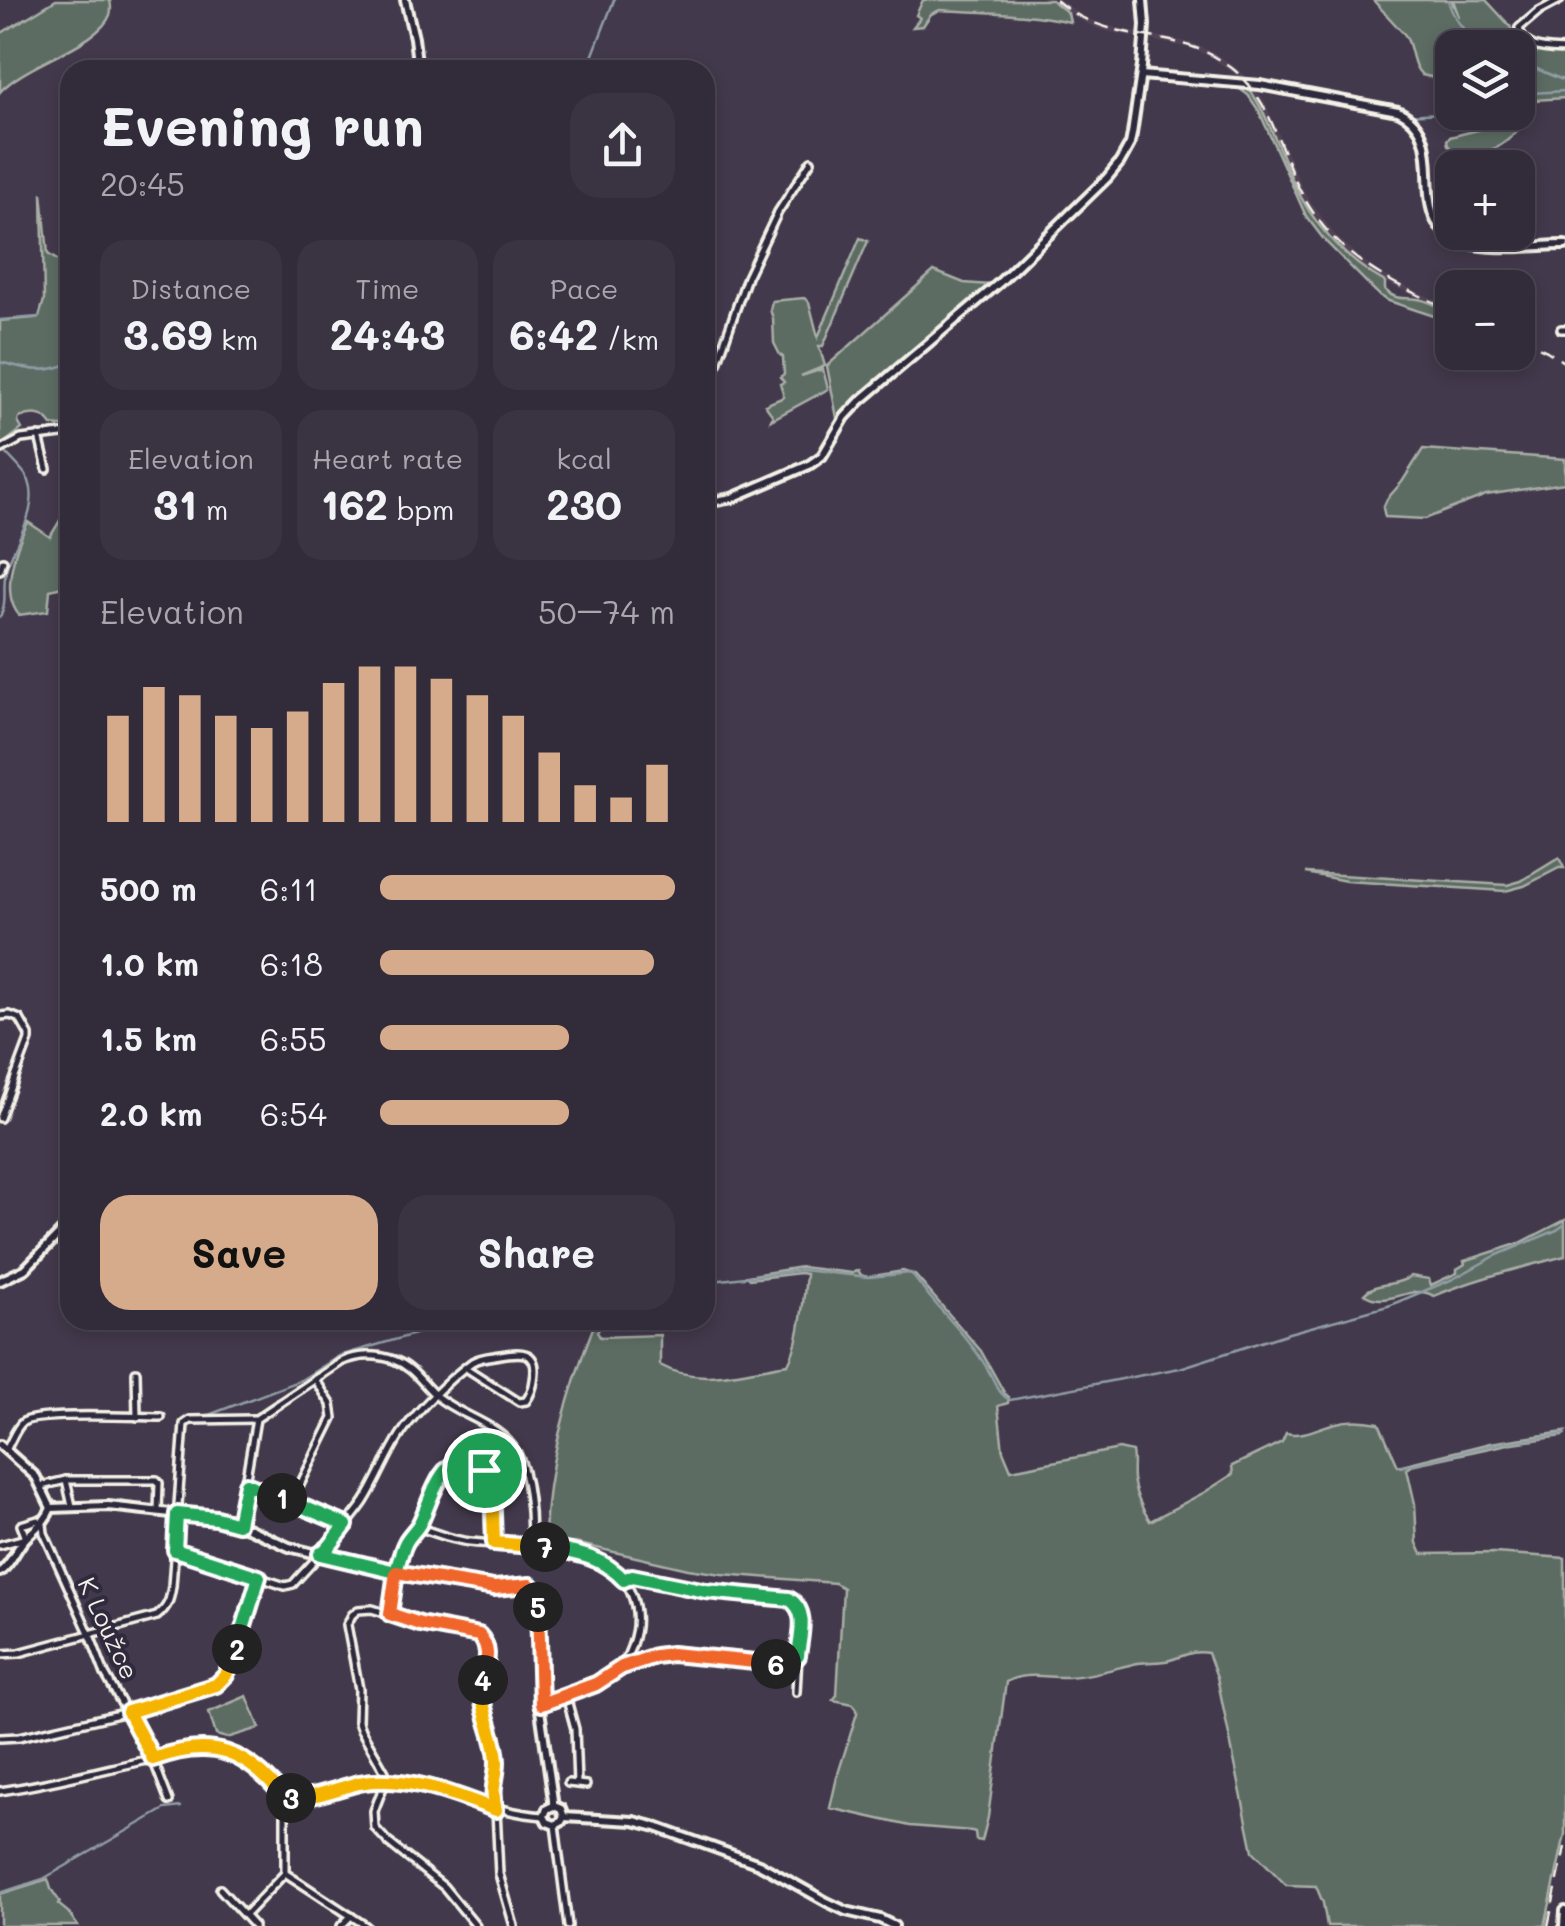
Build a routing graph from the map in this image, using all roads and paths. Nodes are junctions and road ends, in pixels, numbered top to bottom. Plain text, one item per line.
1 (405, 0) edge
2 (1143, 0) edge
3 (1560, 0) edge
4 (1565, 50) edge
5 (417, 60) edge
6 (1141, 75) junction
7 (811, 162) dead end
8 (1565, 245) edge
9 (715, 369) edge
10 (60, 435) edge
11 (40, 436) junction
12 (0, 450) edge
13 (47, 469) dead end
14 (715, 501) edge
15 (3, 561) dead end
16 (0, 570) edge
17 (0, 1016) edge
18 (0, 1118) edge
19 (60, 1233) edge
20 (0, 1281) edge
21 (466, 1368) junction
22 (136, 1372) dead end
23 (315, 1379) junction
24 (436, 1396) junction
25 (137, 1417) junction
26 (162, 1417) dead end
27 (256, 1419) junction
28 (3, 1448) edge
29 (66, 1480) junction
30 (246, 1484) junction
31 (41, 1486) junction
32 (292, 1501) junction
33 (72, 1506) junction
34 (51, 1508) junction
35 (158, 1511) junction
36 (177, 1514) junction
37 (42, 1524) junction
38 (238, 1524) junction
39 (346, 1525) junction
40 (418, 1527) junction
41 (26, 1538) junction
42 (494, 1543) junction
43 (530, 1544) junction
44 (0, 1545) edge
45 (175, 1550) junction
46 (320, 1554) junction
47 (0, 1572) edge
48 (396, 1572) junction
49 (259, 1577) junction
50 (624, 1580) junction
51 (390, 1614) junction
52 (90, 1635) junction
53 (0, 1654) edge
54 (798, 1656) junction
55 (622, 1667) junction
56 (796, 1692) dead end
57 (566, 1696) junction
58 (541, 1704) junction
59 (128, 1712) junction
60 (0, 1738) edge
61 (153, 1759) junction
62 (385, 1782) junction
63 (568, 1783) dead end
64 (577, 1784) junction
65 (586, 1785) dead end
66 (0, 1791) edge
67 (285, 1798) junction
68 (169, 1801) dead end
69 (553, 1806) junction
70 (496, 1810) junction
71 (544, 1816) junction
72 (564, 1817) junction
73 (555, 1825) junction
74 (285, 1874) junction
75 (220, 1889) dead end
76 (1565, 1911) edge
77 (244, 1915) junction
78 (351, 1916) junction
79 (254, 1926) edge
80 (342, 1926) edge
81 (366, 1926) edge
82 (476, 1926) edge
83 (514, 1926) edge
84 (568, 1926) edge
85 (894, 1926) edge
86 (1564, 1926) edge

1 - 5 street
2 - 6 street
3 - 4 street
6 - 8 street
6 - 14 street
7 - 9 street
10 - 11 street
11 - 12 street
11 - 13 street
15 - 16 street
17 - 18 street
19 - 20 street
21 - 21 street
21 - 24 street
22 - 25 street
23 - 24 street
23 - 27 street
23 - 32 street
24 - 39 street
24 - 43 street
25 - 26 street
25 - 28 street
27 - 30 street
27 - 36 street
28 - 31 street
29 - 31 street
29 - 33 street
29 - 35 street
30 - 32 street
30 - 38 street
31 - 34 street
32 - 39 street
33 - 34 street
33 - 35 street
34 - 37 street
35 - 36 street
36 - 38 street
36 - 45 street
37 - 41 street
37 - 41 street
37 - 52 street, K Loužce
38 - 46 street
39 - 46 street
40 - 42 street
40 - 42 street
40 - 48 street
41 - 44 street
41 - 47 street
42 - 43 street
43 - 50 street
45 - 49 street
45 - 52 street
46 - 48 street
46 - 49 street
48 - 51 street
48 - 58 street
49 - 59 street
50 - 54 street
50 - 55 street
51 - 62 street
51 - 70 street
52 - 53 street
52 - 59 street, K Loužce
54 - 55 street
54 - 56 street
55 - 57 street
57 - 58 street
57 - 64 street
58 - 69 street
59 - 60 street
59 - 61 street, K Loužce
61 - 66 street
61 - 67 street
61 - 68 street, K Loužce
62 - 67 street
62 - 70 street
62 - 82 street
63 - 64 street
64 - 65 street
67 - 74 street
69 - 71 street
69 - 72 street
70 - 71 street
70 - 83 street
71 - 73 street
72 - 73 street
72 - 85 street
73 - 84 street
74 - 77 street
74 - 78 street
75 - 77 street
76 - 86 street
77 - 79 street
78 - 80 street
78 - 81 street

